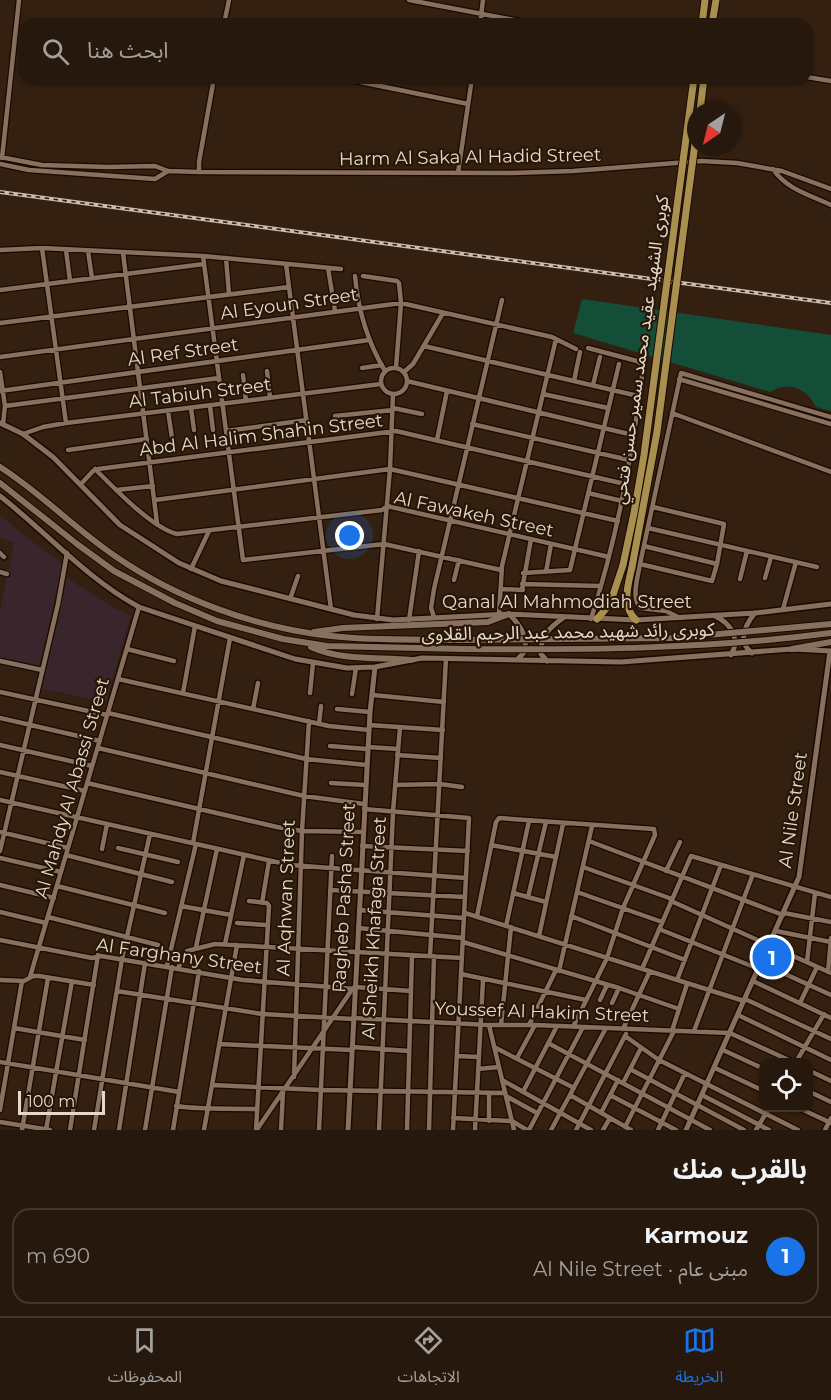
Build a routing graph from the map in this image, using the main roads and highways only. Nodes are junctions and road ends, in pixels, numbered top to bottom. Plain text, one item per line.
1 (705, 0) edge
2 (716, 0) edge
3 (703, 18) edge
4 (713, 18) edge
5 (693, 84) edge
6 (703, 84) edge
7 (701, 102) edge
8 (693, 156) edge
9 (0, 467) edge
10 (0, 483) edge
11 (509, 614) road end
12 (594, 619) road end
13 (636, 620) road end
14 (831, 624) edge
15 (311, 633) junction
16 (831, 633) edge
17 (831, 642) edge
18 (306, 644) junction
19 (792, 649) road end
20 (411, 660) road end

1 - 3 main road
2 - 4 main road
5 - 12 main road, كوبرى الشهيد عقيد محمد سمير حسن فتحي, bridge
6 - 7 main road
8 - 13 main road, كوبرى الشهيد عقيد محمد سمير حسن فتحي, bridge
9 - 15 main road, كوبرى رائد شهيد محمد عبد الرحيم القلاوى
10 - 18 main road
11 - 15 main road
14 - 15 main road, كوبرى رائد شهيد محمد عبد الرحيم القلاوى, bridge
16 - 18 main road, كوبرى رائد شهيد محمد عبد الرحيم القلاوى, bridge
17 - 19 main road
18 - 20 main road

